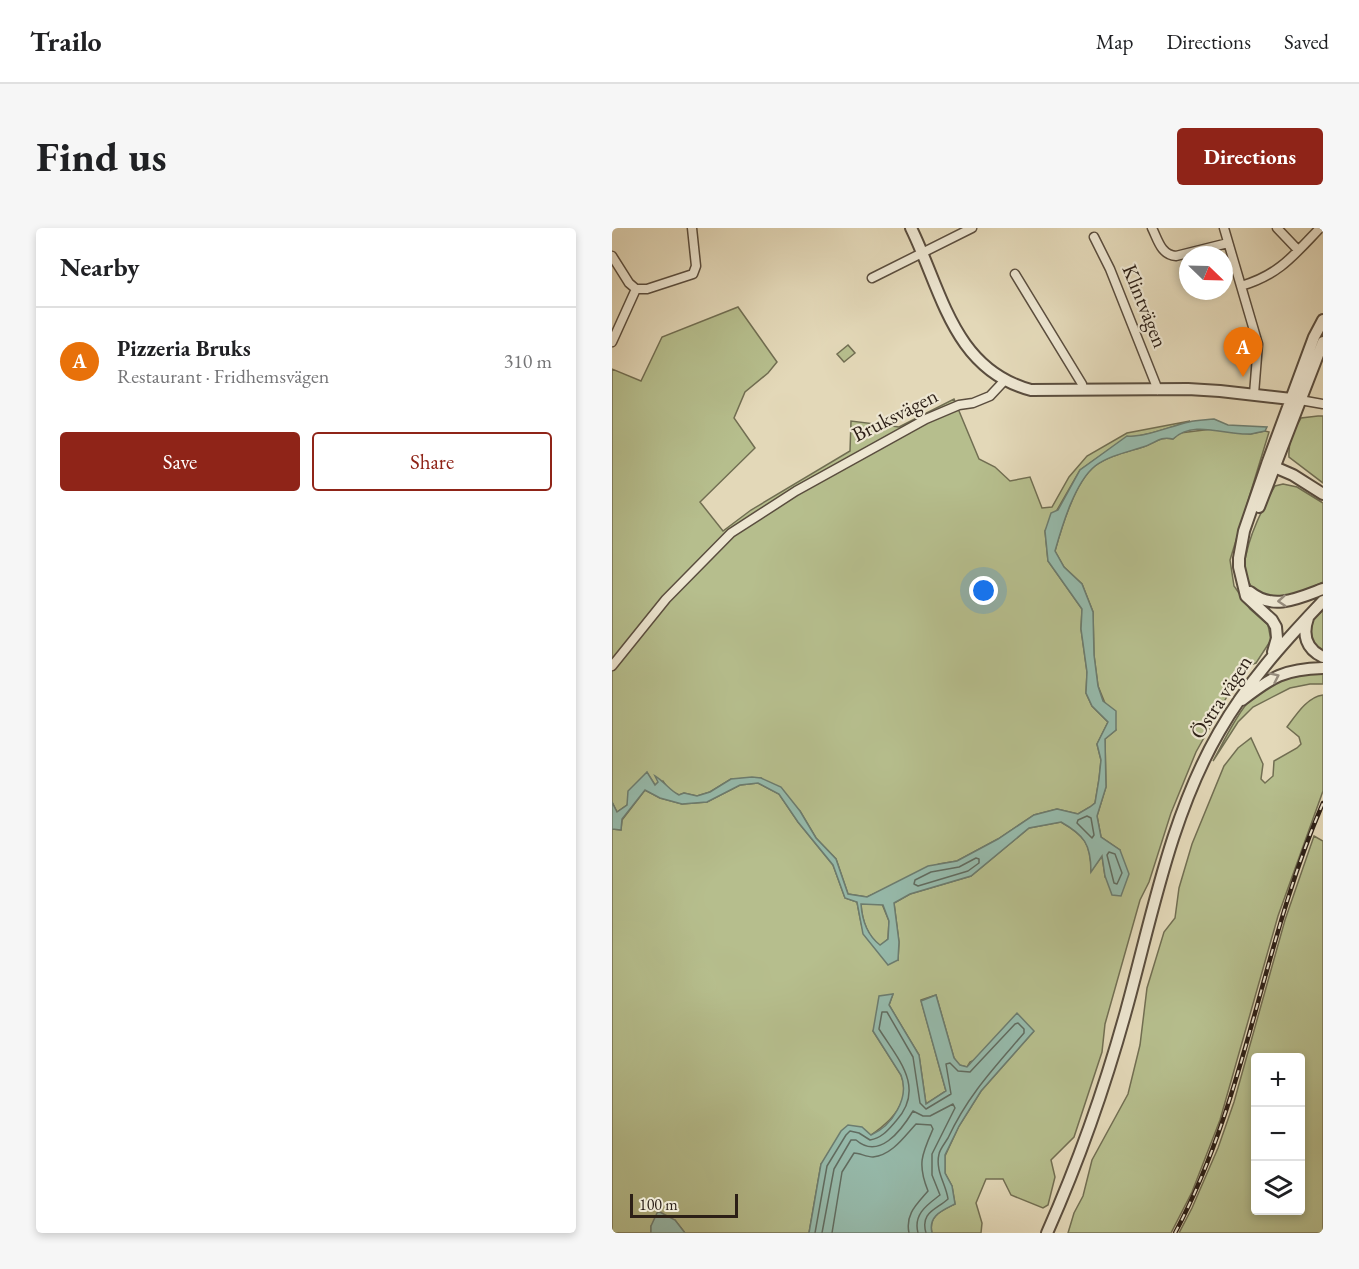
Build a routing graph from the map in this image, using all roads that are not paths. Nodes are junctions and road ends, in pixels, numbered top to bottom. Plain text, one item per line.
1 (692, 228) edge
2 (911, 228) edge
3 (972, 228) edge
4 (1152, 228) edge
5 (1224, 228) edge
6 (1277, 228) edge
7 (1320, 228) edge
8 (1094, 237) dead end
9 (1228, 243) junction
10 (1298, 250) junction
11 (923, 253) junction
12 (612, 256) edge
13 (1015, 274) dead end
14 (872, 278) dead end
15 (1241, 286) junction
16 (636, 289) junction
17 (1323, 320) edge
18 (612, 342) edge
19 (1323, 342) edge
20 (1005, 380) junction
21 (1083, 390) junction
22 (1158, 390) junction
23 (1254, 394) junction
24 (1296, 400) junction
25 (1323, 404) edge
26 (1271, 465) junction
27 (1323, 494) edge
28 (1243, 586) junction
29 (1323, 589) edge
30 (1323, 601) edge
31 (1310, 615) junction
32 (1272, 656) junction
33 (1323, 657) edge
34 (612, 666) edge
35 (1323, 668) edge
36 (1235, 706) junction
37 (1047, 1233) edge

1 - 16 street
2 - 11 street
3 - 11 street
4 - 9 street
5 - 9 street
6 - 10 street
7 - 10 street
8 - 22 street, Klintvägen
9 - 15 street
10 - 15 street
11 - 14 street
11 - 20 street
12 - 16 street
13 - 21 street
15 - 23 street
16 - 18 street
17 - 24 street
19 - 24 street
20 - 21 street
20 - 34 street, Bruksvägen
21 - 22 street
22 - 23 street
23 - 24 street
24 - 25 street
24 - 26 street
26 - 27 street
26 - 28 street
29 -> 28 street
28 - 32 street
30 - 31 street, Östra vägen
31 - 32 street, Östra vägen
31 - 33 street
32 - 36 street, Östra vägen
36 -> 35 street
36 - 37 street, Östra vägen

